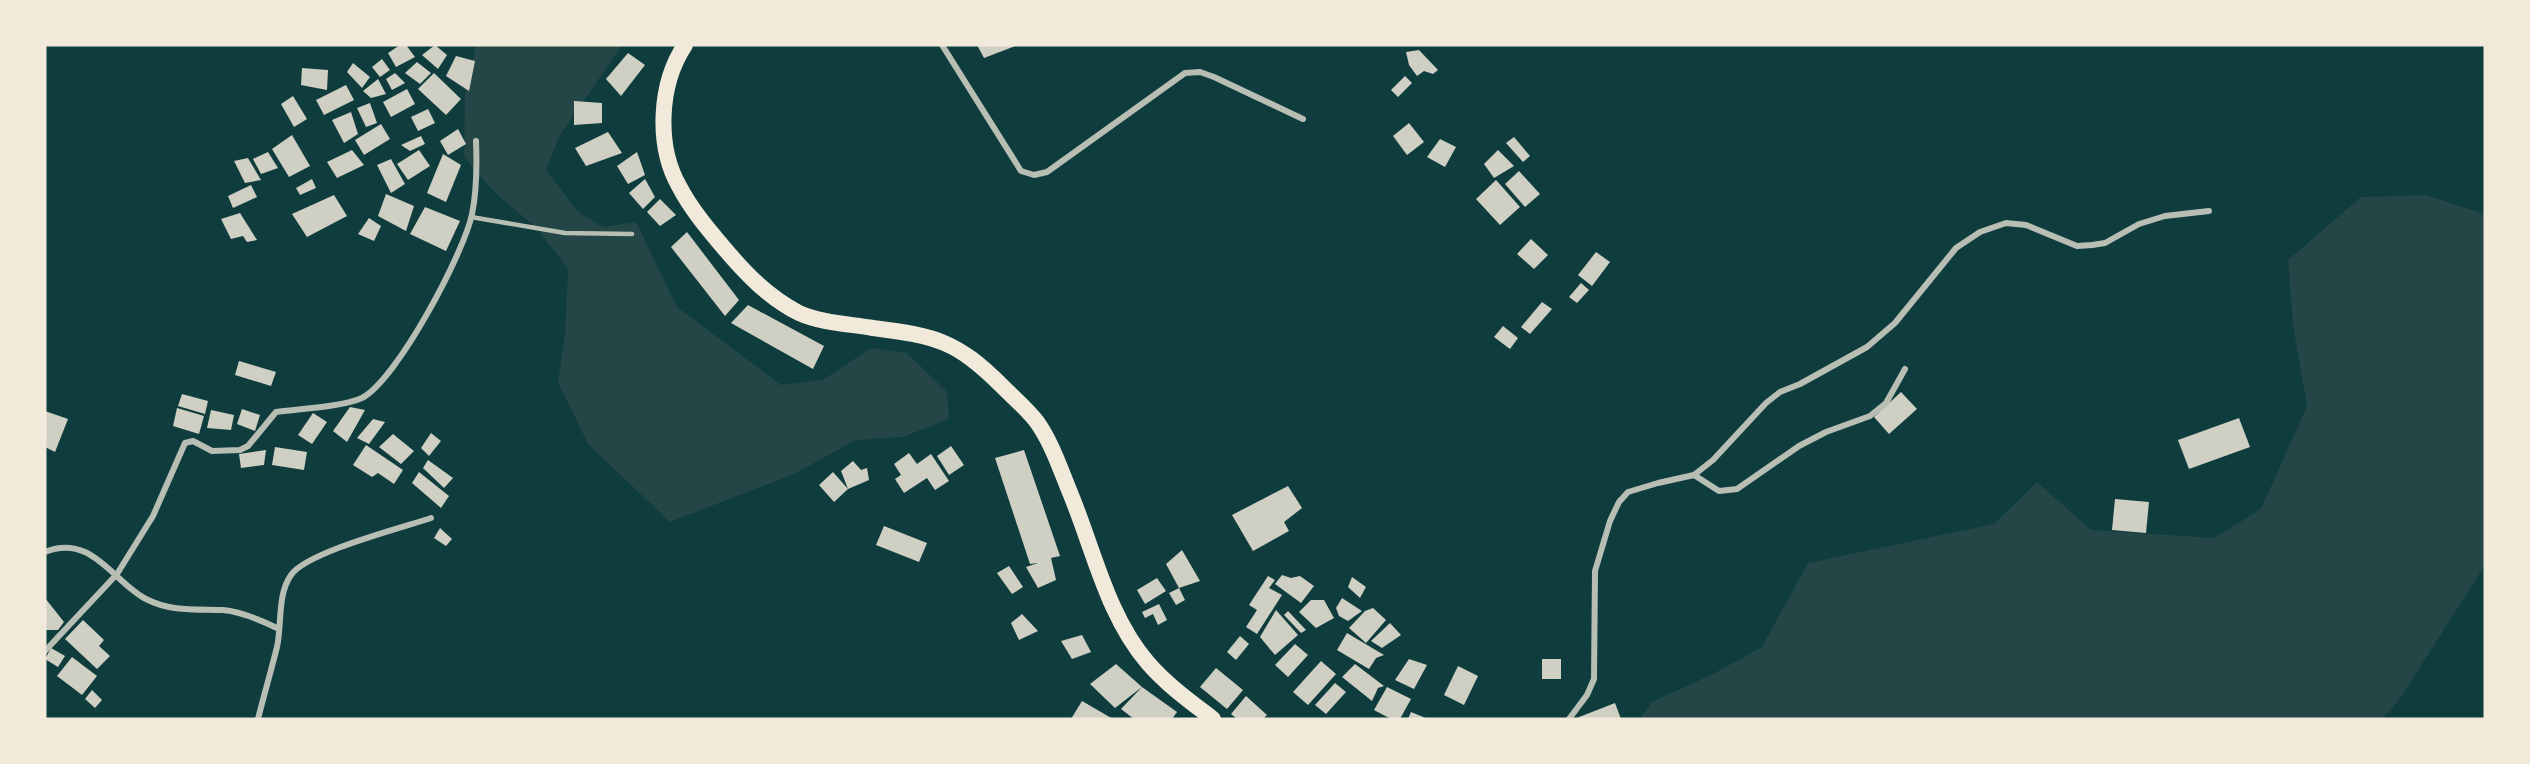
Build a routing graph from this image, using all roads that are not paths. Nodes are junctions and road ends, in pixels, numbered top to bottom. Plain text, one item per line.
1 (685, 45) edge
2 (942, 45) edge
3 (1303, 118) dead end
4 (476, 141) dead end
5 (2209, 211) dead end
6 (471, 217) junction
7 (632, 234) dead end
8 (1905, 369) dead end
9 (1694, 475) junction
10 (431, 518) dead end
11 (45, 552) edge
12 (117, 574) junction
13 (279, 628) junction
14 (47, 641) edge
15 (45, 651) edge
16 (258, 719) edge
17 (1214, 719) edge
18 (1569, 719) edge

1 - 17 highway
2 - 3 street
4 - 6 street
5 - 9 street
6 - 7 lane
6 - 12 street
8 - 9 street
9 - 18 street
10 - 13 street
11 - 12 street
12 - 13 street
12 - 14 street
13 - 16 street
14 - 15 street

